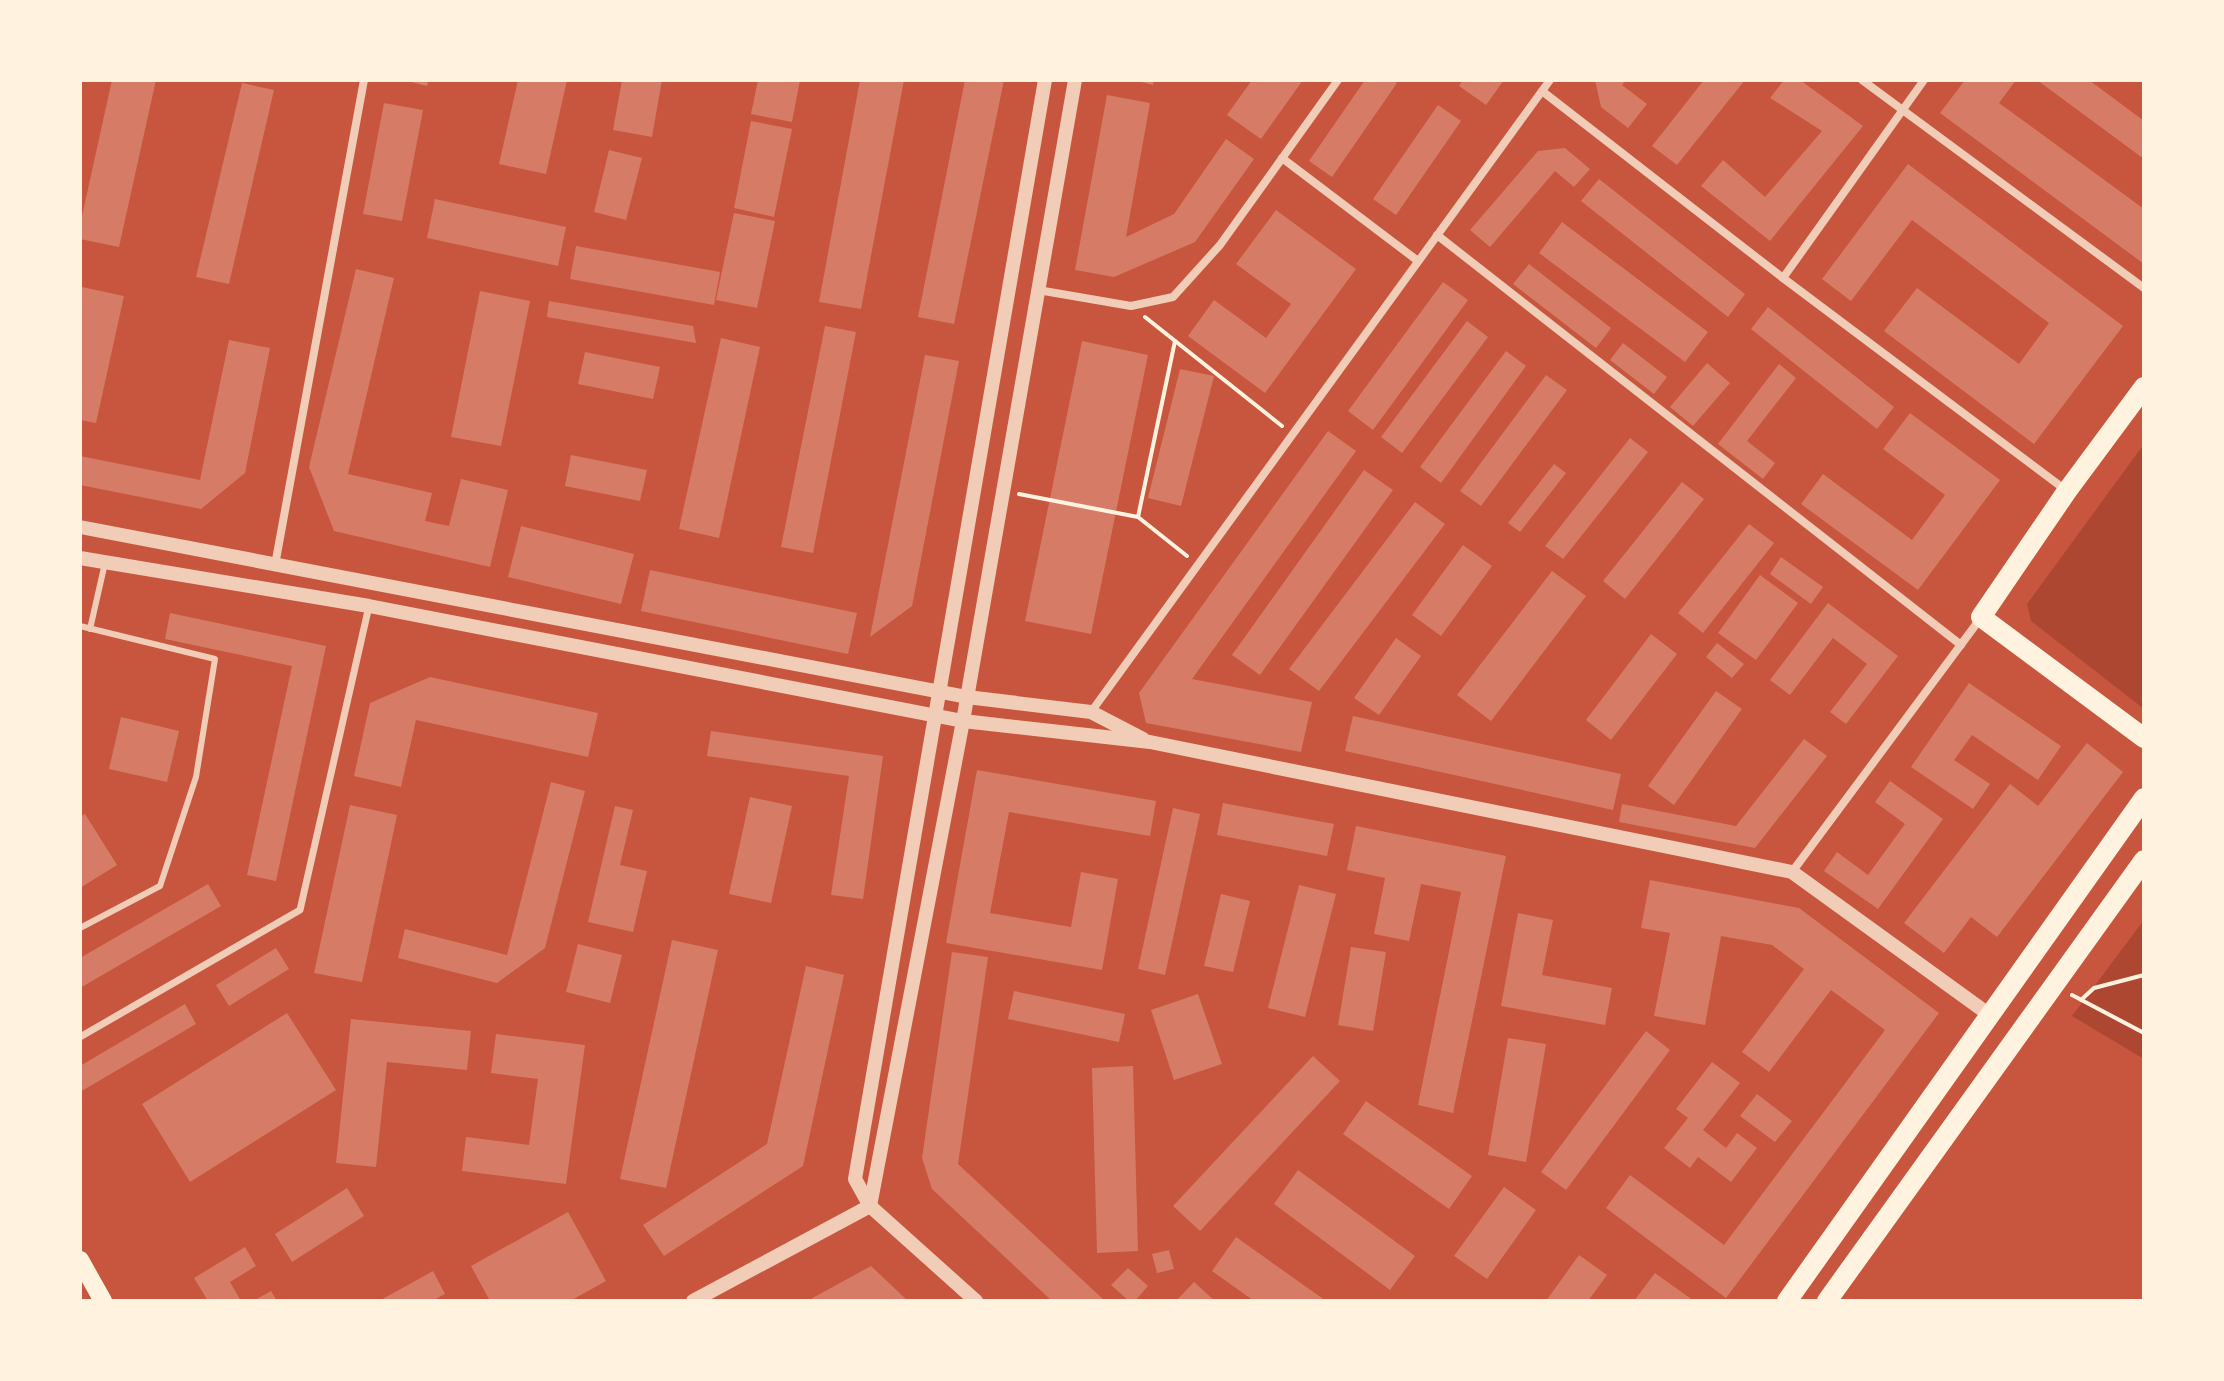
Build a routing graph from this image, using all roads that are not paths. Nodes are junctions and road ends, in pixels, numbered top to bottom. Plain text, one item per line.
1 (364, 80) edge
2 (1045, 80) edge
3 (1075, 80) edge
4 (1338, 80) edge
5 (1550, 80) edge
6 (1862, 80) edge
7 (1924, 80) edge
8 (1542, 91) junction
9 (1903, 111) junction
10 (1282, 158) junction
11 (1437, 235) junction
12 (1418, 261) junction
13 (1783, 278) junction
14 (2144, 288) edge
15 (1037, 289) junction
16 (2144, 387) edge
17 (2067, 491) junction
18 (80, 527) edge
19 (80, 558) edge
20 (105, 563) junction
21 (275, 565) junction
22 (369, 606) junction
23 (1981, 617) junction
24 (80, 626) edge
25 (90, 629) junction
26 (1961, 645) junction
27 (939, 691) junction
28 (967, 697) junction
29 (1091, 712) junction
30 (936, 716) junction
31 (963, 721) junction
32 (2144, 738) edge
33 (1150, 742) junction
34 (2144, 798) edge
35 (2144, 860) edge
36 (1792, 872) junction
37 (80, 928) edge
38 (1991, 1016) junction
39 (80, 1037) edge
40 (870, 1206) junction
41 (80, 1260) edge
42 (103, 1301) edge
43 (693, 1301) edge
44 (976, 1301) edge
45 (1787, 1301) edge
46 (1827, 1301) edge

1 - 21 street
2 - 27 street
3 - 15 street
4 - 10 street
5 - 8 street
6 - 9 street
7 - 9 street
8 - 11 street
8 - 13 street
9 - 13 street
9 - 14 street
10 - 12 street
10 - 15 street
11 - 12 street
11 - 26 street
12 - 29 street
13 - 17 street
15 - 28 street
16 - 17 highway
17 - 23 highway
18 - 21 street
19 - 20 street
20 - 22 street
20 - 25 lane
21 - 27 street
22 - 30 street
22 - 39 street
23 - 26 street
23 - 32 highway
24 - 25 lane
25 - 37 lane
26 - 36 street
27 - 28 street
27 - 30 street
28 - 29 street
28 - 31 street
29 - 33 street
30 - 31 street
30 - 40 street
31 - 33 street
31 - 40 street
33 - 36 street
34 - 38 highway
35 - 46 highway
36 - 38 street
38 - 45 highway
40 - 43 street
40 - 44 street
41 - 42 main road

